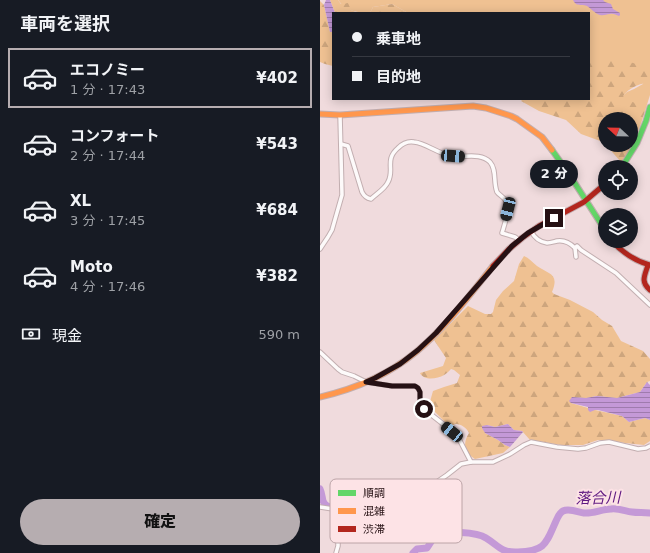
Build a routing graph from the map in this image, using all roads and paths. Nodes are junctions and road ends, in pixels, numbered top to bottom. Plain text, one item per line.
1 (650, 107) edge
2 (320, 114) edge
3 (340, 114) junction
4 (341, 144) junction
5 (626, 160) edge
6 (598, 190) edge
7 (586, 201) junction
8 (598, 219) edge
9 (531, 231) junction
10 (519, 240) junction
11 (576, 247) junction
12 (619, 248) edge
13 (320, 249) edge
14 (576, 257) dead end
15 (649, 265) edge
16 (650, 290) edge
17 (650, 306) edge
18 (320, 352) edge
19 (366, 382) junction
20 (320, 397) edge
21 (650, 446) edge
22 (471, 462) junction
23 (442, 479) edge
24 (320, 507) edge
25 (330, 509) edge
26 (338, 543) edge
27 (336, 553) edge

1 - 5 street
2 - 3 street
3 - 4 street
3 - 7 street
4 - 10 street
4 - 13 street
6 - 7 street
7 - 8 street
7 - 9 street
9 - 10 street
9 - 11 street
10 - 19 street
11 - 14 street
11 - 17 street
12 - 15 street
15 - 16 street
18 - 19 street
19 - 20 street
19 - 22 street
21 - 22 street
22 - 23 street
24 - 25 street
26 - 27 street

